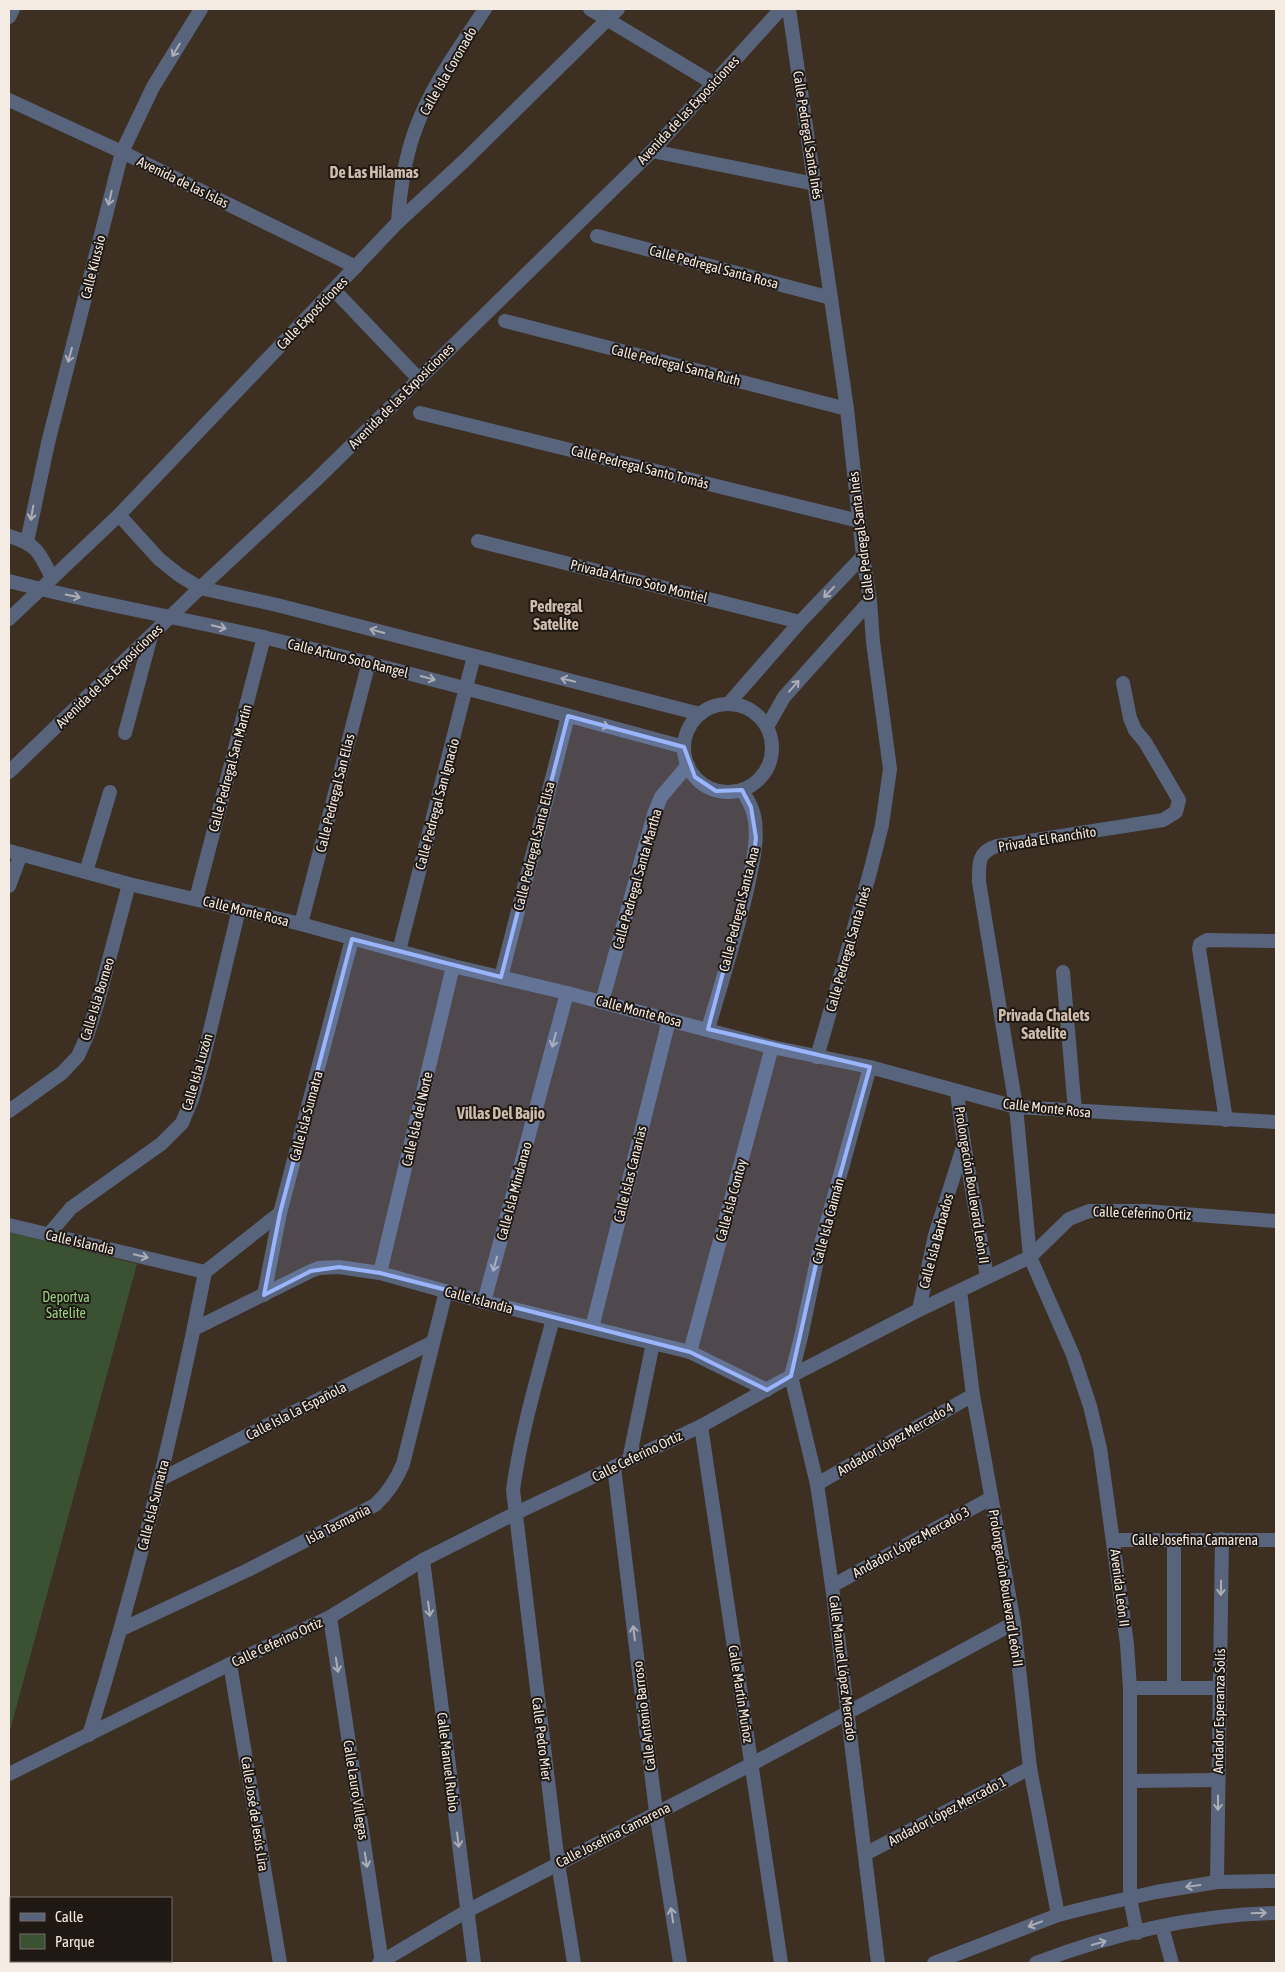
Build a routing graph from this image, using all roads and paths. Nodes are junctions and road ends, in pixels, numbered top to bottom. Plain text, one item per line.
1 (13, 9) edge
2 (201, 9) edge
3 (485, 9) edge
4 (590, 9) edge
5 (781, 9) edge
6 (789, 9) edge
7 (613, 14) edge
8 (9, 17) edge
9 (713, 83) junction
10 (9, 100) edge
11 (652, 150) junction
12 (122, 152) junction
13 (815, 184) junction
14 (398, 222) junction
15 (598, 236) dead end
16 (356, 267) junction
17 (334, 290) junction
18 (831, 298) junction
19 (505, 321) dead end
20 (419, 378) junction
21 (847, 409) junction
22 (420, 412) dead end
23 (119, 515) junction
24 (859, 520) junction
25 (9, 536) edge
26 (478, 540) dead end
27 (27, 542) junction
28 (863, 556) junction
29 (52, 578) junction
30 (9, 581) edge
31 (200, 588) junction
32 (39, 590) junction
33 (870, 601) junction
34 (172, 616) junction
35 (9, 618) edge
36 (800, 622) junction
37 (151, 636) junction
38 (264, 637) junction
39 (474, 656) junction
40 (369, 662) junction
41 (1122, 683) dead end
42 (467, 688) junction
43 (729, 703) junction
44 (700, 714) junction
45 (568, 716) junction
46 (767, 727) junction
47 (125, 733) dead end
48 (684, 747) junction
49 (688, 765) junction
50 (9, 772) edge
51 (742, 790) junction
52 (110, 792) dead end
53 (15, 853) edge
54 (86, 872) junction
55 (129, 884) junction
56 (9, 886) edge
57 (196, 899) junction
58 (238, 909) junction
59 (301, 924) junction
60 (352, 939) junction
61 (1276, 941) edge
62 (399, 951) junction
63 (453, 966) junction
64 (1063, 972) dead end
65 (501, 976) junction
66 (567, 993) junction
67 (602, 1002) junction
68 (669, 1020) junction
69 (708, 1029) junction
70 (772, 1047) junction
71 (817, 1057) junction
72 (870, 1068) junction
73 (957, 1093) junction
74 (1016, 1107) junction
75 (9, 1111) edge
76 (1075, 1111) junction
77 (1226, 1120) junction
78 (1276, 1122) edge
79 (964, 1144) junction
80 (280, 1213) junction
81 (1276, 1221) edge
82 (9, 1225) edge
83 (49, 1234) junction
84 (1030, 1257) junction
85 (205, 1272) junction
86 (380, 1273) junction
87 (987, 1277) junction
88 (446, 1291) junction
89 (960, 1291) junction
90 (264, 1295) junction
91 (484, 1302) junction
92 (919, 1310) junction
93 (553, 1319) junction
94 (592, 1328) junction
95 (194, 1329) junction
96 (433, 1342) junction
97 (653, 1343) junction
98 (690, 1352) junction
99 (791, 1376) junction
100 (767, 1390) junction
101 (973, 1395) junction
102 (701, 1426) junction
103 (629, 1460) junction
104 (614, 1467) junction
105 (159, 1480) junction
106 (817, 1484) junction
107 (991, 1498) junction
108 (514, 1514) junction
109 (1222, 1539) junction
110 (1113, 1540) junction
111 (1174, 1540) junction
112 (1276, 1540) edge
113 (423, 1560) junction
114 (832, 1586) junction
115 (330, 1616) junction
116 (1014, 1623) junction
117 (122, 1628) junction
118 (230, 1664) junction
119 (1174, 1687) junction
120 (1130, 1688) junction
121 (1220, 1688) junction
122 (849, 1712) junction
123 (89, 1735) junction
124 (752, 1764) junction
125 (1030, 1768) junction
126 (9, 1774) edge
127 (1218, 1780) junction
128 (1130, 1781) junction
129 (656, 1812) junction
130 (865, 1854) junction
131 (558, 1863) junction
132 (1276, 1881) edge
133 (1217, 1882) junction
134 (1130, 1898) junction
135 (467, 1911) junction
136 (1276, 1913) edge
137 (1058, 1915) junction
138 (1162, 1927) junction
139 (1137, 1933) junction
140 (1065, 1958) edge
141 (280, 1963) edge
142 (381, 1963) edge
143 (474, 1963) edge
144 (574, 1963) edge
145 (680, 1963) edge
146 (781, 1963) edge
147 (878, 1963) edge
148 (934, 1963) edge
149 (1036, 1963) edge
150 (1172, 1963) edge

1 - 8 street
2 -> 12 street, Calle Kiussio
3 - 14 street, Calle Isla Coronado
4 - 7 street
5 - 9 street, Avenida de las Exposiciones
6 - 13 street, Calle Pedregal Santa Inés
7 - 9 street
7 - 14 street, Calle Exposiciones
9 - 11 street, Avenida de las Exposiciones
10 - 12 street, Avenida de las Islas
11 - 13 street
11 - 20 street, Avenida de las Exposiciones
12 - 16 street, Avenida de las Islas
12 -> 27 street, Calle Kiussio
13 - 18 street, Calle Pedregal Santa Inés
14 - 16 street, Calle Exposiciones
15 - 18 street, Calle Pedregal Santa Rosa
16 - 17 street, Calle Exposiciones
17 - 20 street
17 - 23 street, Calle Exposiciones
18 - 21 street, Calle Pedregal Santa Inés
19 - 21 street, Calle Pedregal Santa Ruth
20 - 31 street, Avenida de las Exposiciones
21 - 24 street, Calle Pedregal Santa Inés
22 - 24 street, Calle Pedregal Santo Tomás
23 - 29 street, Calle Exposiciones
23 - 31 street
24 - 28 street, Calle Pedregal Santa Inés
25 - 27 street
26 - 36 street, Privada Arturo Soto Montiel
27 - 29 street
28 - 33 street, Calle Pedregal Santa Inés
28 -> 36 street
29 - 32 street, Calle Exposiciones
30 - 32 street, Calle Arturo Soto Rangel
31 - 34 street, Avenida de las Exposiciones
39 -> 31 street
32 -> 34 street, Calle Arturo Soto Rangel
32 - 35 street, Calle Exposiciones
46 -> 33 street
33 - 71 street, Calle Pedregal Santa Inés
34 - 37 street, Avenida de las Exposiciones
34 -> 38 street, Calle Arturo Soto Rangel
36 - 43 street
37 - 47 street
37 - 50 street, Avenida de las Exposiciones
38 - 40 street, Calle Arturo Soto Rangel
38 - 57 street, Calle Pedregal San Martín
39 - 42 street, Calle Pedregal San Ignacio
44 -> 39 street
40 -> 42 street, Calle Arturo Soto Rangel
40 - 59 street, Calle Pedregal San Elías
41 - 74 street, Privada El Ranchito
42 - 45 street, Calle Arturo Soto Rangel
42 - 62 street, Calle Pedregal San Ignacio
43 - 44 street
43 - 46 street
44 - 48 street
45 -> 48 street, Calle Arturo Soto Rangel
45 - 65 street, Calle Pedregal Santa Elisa
46 - 51 street
48 - 49 street
49 - 51 street
49 - 67 street, Calle Pedregal Santa Martha
51 - 69 street, Calle Pedregal Santa Ana
52 - 54 street
53 - 54 street, Calle Monte Rosa
53 - 56 street
54 - 55 street, Calle Monte Rosa
55 - 57 street, Calle Monte Rosa
55 - 75 street, Calle Isla Borneo
57 - 58 street, Calle Monte Rosa
58 - 59 street, Calle Monte Rosa
58 - 83 street, Calle Isla Luzón
59 - 60 street, Calle Monte Rosa
60 - 62 street, Calle Monte Rosa
60 - 80 street, Calle Isla Sumatra
61 - 77 street
62 - 63 street, Calle Monte Rosa
63 - 65 street, Calle Monte Rosa
63 - 86 street, Calle Isla del Norte
64 - 76 street
65 - 66 street, Calle Monte Rosa
66 - 67 street, Calle Monte Rosa
66 -> 91 street, Calle Isla Mindanao
67 - 68 street, Calle Monte Rosa
68 - 69 street, Calle Monte Rosa
68 - 94 street, Calle Islas Canarias
69 - 70 street, Calle Monte Rosa
70 - 71 street, Calle Monte Rosa
70 - 98 street, Calle Isla Contoy
71 - 72 street, Calle Monte Rosa
72 - 73 street, Calle Monte Rosa
72 - 99 street, Calle Isla Caimán
73 - 74 street, Calle Monte Rosa
73 - 79 street, Prolongación Boulevard León II
74 - 76 street, Calle Monte Rosa
74 - 84 street
76 - 77 street, Calle Monte Rosa
77 - 78 street, Calle Monte Rosa
79 - 87 street, Prolongación Boulevard León II
79 - 92 street, Calle Isla Barbados
80 - 85 street
80 - 90 street, Calle Isla Sumatra
81 - 84 street, Calle Ceferino Ortiz
82 - 83 street, Calle Islandia
83 -> 85 street, Calle Islandia
84 - 87 street, Calle Ceferino Ortiz
84 - 110 street, Avenida León II
85 - 95 street, Calle Isla Sumatra
86 - 88 street, Calle Islandia
86 - 90 street, Calle Islandia
87 - 89 street, Calle Ceferino Ortiz
88 - 91 street, Calle Islandia
88 - 96 street, Isla Tasmania
89 - 92 street, Calle Ceferino Ortiz
89 - 101 street, Prolongación Boulevard León II
90 - 95 street, Calle Islandia
91 - 93 street, Calle Islandia
92 - 99 street, Calle Ceferino Ortiz
93 - 94 street, Calle Islandia
93 - 108 street
94 - 97 street, Calle Islandia
95 - 105 street, Calle Isla Sumatra
96 - 105 street, Calle Isla La Española
96 - 117 street, Isla Tasmania
97 - 98 street, Calle Islandia
97 - 103 street
98 - 100 street, Calle Islandia
99 - 100 street, Calle Ceferino Ortiz
99 - 106 street, Calle Manuel López Mercado
100 - 102 street, Calle Ceferino Ortiz
101 - 106 street, Andador López Mercado 4
101 - 107 street, Prolongación Boulevard León II
102 - 103 street, Calle Ceferino Ortiz
102 - 124 street, Calle Martín Muñoz
103 - 104 street, Calle Ceferino Ortiz
104 - 108 street, Calle Ceferino Ortiz
129 -> 104 street, Calle Antonio Barroso
105 - 117 street, Calle Isla Sumatra
106 - 114 street, Calle Manuel López Mercado
107 - 114 street, Andador López Mercado 3
107 - 116 street, Prolongación Boulevard León II
108 - 113 street, Calle Ceferino Ortiz
108 - 131 street, Calle Pedro Mier
109 - 111 street, Calle Josefina Camarena
109 - 112 street, Calle Josefina Camarena
109 -> 121 street, Andador Esperanza Solís
110 - 111 street, Calle Josefina Camarena
110 - 120 street, Avenida León II
111 - 119 street
113 - 115 street, Calle Ceferino Ortiz
113 -> 135 street, Calle Manuel Rubio
114 - 122 street, Calle Manuel López Mercado
115 - 118 street, Calle Ceferino Ortiz
115 -> 142 street, Calle Lauro Villegas
116 - 122 street, Calle Josefina Camarena
116 - 125 street, Prolongación Boulevard León II
117 - 123 street, Calle Isla Sumatra
118 - 123 street, Calle Ceferino Ortiz
118 - 141 street, Calle José de Jesús Lira
119 - 120 street
119 - 121 street
120 - 128 street, Avenida León II
121 - 127 street, Andador Esperanza Solís
122 - 124 street, Calle Josefina Camarena
122 - 130 street, Calle Manuel López Mercado
123 - 126 street, Calle Ceferino Ortiz
124 - 129 street, Calle Josefina Camarena
124 - 146 street, Calle Martín Muñoz
125 - 130 street, Andador López Mercado 1
125 - 137 street, Prolongación Boulevard León II
127 - 128 street
127 -> 133 street, Andador Esperanza Solís
128 - 134 street, Avenida León II
129 - 131 street, Calle Josefina Camarena
145 -> 129 street, Calle Antonio Barroso
130 - 147 street, Calle Manuel López Mercado
131 - 135 street, Calle Josefina Camarena
131 - 144 street, Calle Pedro Mier
132 - 133 street
133 -> 134 street
134 - 137 street
134 - 139 street, Avenida León II
135 - 142 street, Calle Josefina Camarena
135 - 143 street, Calle Manuel Rubio
138 -> 136 street
137 -> 148 street
138 - 139 street
138 - 150 street
140 -> 139 street
140 - 149 street

